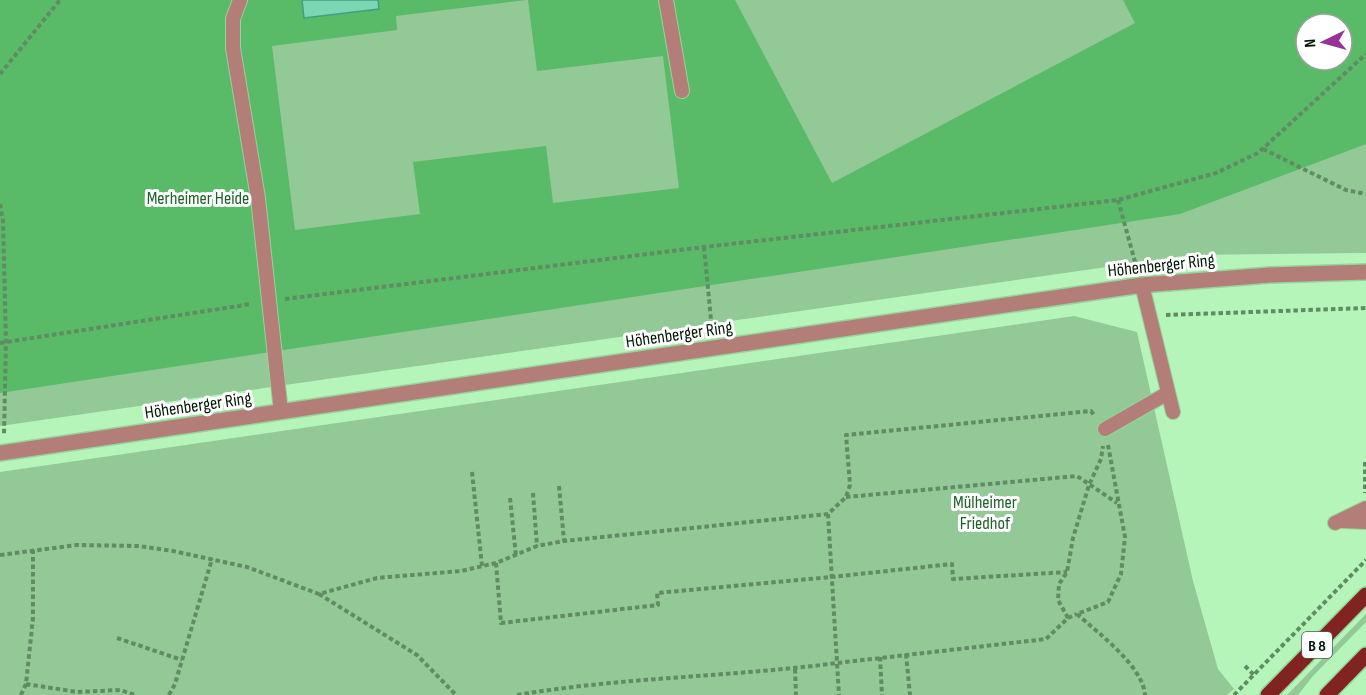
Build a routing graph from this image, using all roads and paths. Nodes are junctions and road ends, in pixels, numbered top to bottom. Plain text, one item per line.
1 (60, 0) edge
2 (240, 0) edge
3 (666, 0) edge
4 (1366, 54) edge
5 (0, 74) edge
6 (682, 91) dead end
7 (1262, 149) junction
8 (1366, 194) edge
9 (1118, 200) junction
10 (0, 204) edge
11 (1, 221) edge
12 (704, 247) junction
13 (1366, 272) edge
14 (1142, 285) junction
15 (270, 301) junction
16 (1366, 308) edge
17 (1148, 315) junction
18 (6, 342) junction
19 (0, 343) edge
20 (714, 348) junction
21 (1168, 393) junction
22 (281, 412) junction
23 (1173, 412) dead end
24 (1106, 431) junction
25 (2, 453) edge
26 (1365, 462) edge
27 (472, 472) dead end
28 (1089, 485) junction
29 (559, 486) dead end
30 (533, 493) dead end
31 (846, 497) junction
32 (510, 498) dead end
33 (1118, 504) junction
34 (1366, 513) edge
35 (828, 514) junction
36 (1336, 522) dead end
37 (564, 541) junction
38 (537, 546) junction
39 (33, 550) junction
40 (0, 555) edge
41 (516, 556) junction
42 (212, 558) junction
43 (1366, 560) edge
44 (496, 563) junction
45 (482, 566) junction
46 (1067, 572) junction
47 (831, 577) junction
48 (319, 594) junction
49 (1366, 595) edge
50 (1077, 614) junction
51 (1068, 618) junction
52 (117, 638) dead end
53 (906, 654) junction
54 (1366, 655) edge
55 (880, 657) junction
56 (182, 660) junction
57 (837, 663) junction
58 (1245, 666) dead end
59 (795, 668) junction
60 (1254, 675) junction
61 (26, 684) junction
62 (455, 694) edge
63 (21, 695) edge
64 (134, 695) edge
65 (169, 695) edge
66 (446, 695) edge
67 (517, 695) edge
68 (796, 695) edge
69 (838, 695) edge
70 (882, 695) edge
71 (910, 695) edge
72 (1145, 695) edge
73 (1234, 695) edge
74 (1268, 695) edge
75 (1327, 695) edge

1 - 5 path
2 - 15 lane
3 - 6 lane
4 - 7 path
7 - 8 path
7 - 9 path
9 - 12 path
9 - 14 path
10 - 11 path
11 - 18 path
12 - 15 path
12 - 20 path
13 - 14 street, Höhenberger Ring
14 - 17 lane
14 - 20 street, Höhenberger Ring
15 - 18 path
15 - 22 lane
16 - 17 path
17 - 21 lane
18 - 19 path
18 - 25 path
20 - 22 street, Höhenberger Ring
21 - 23 lane
21 - 24 lane
22 - 25 street, Höhenberger Ring
24 - 28 path
24 - 31 path
24 - 33 path
26 - 34 path
27 - 45 path
28 - 31 path
28 - 33 path
28 - 46 path
29 - 37 path
30 - 38 path
31 - 35 path
32 - 41 path
33 - 50 path
34 - 36 lane
35 - 37 path
35 - 47 path
37 - 38 path
38 - 41 path
39 - 40 path
39 - 42 path
39 - 61 path
41 - 44 path
42 - 48 path
42 - 56 path
43 - 60 path
44 - 45 path
44 - 47 path
45 - 48 path
46 - 47 path
46 - 51 path
47 - 57 path
48 - 62 path
49 - 74 main road, B 8
50 - 51 path
50 - 72 path
51 - 53 path
52 - 56 path
53 - 55 path
53 - 71 path
54 - 75 main road, B 8
55 - 57 path
55 - 70 path
56 - 65 path
57 - 59 path
57 - 69 path
58 - 60 path
59 - 67 path
59 - 68 path
60 - 73 path
61 - 63 path
61 - 64 path
62 - 66 path

